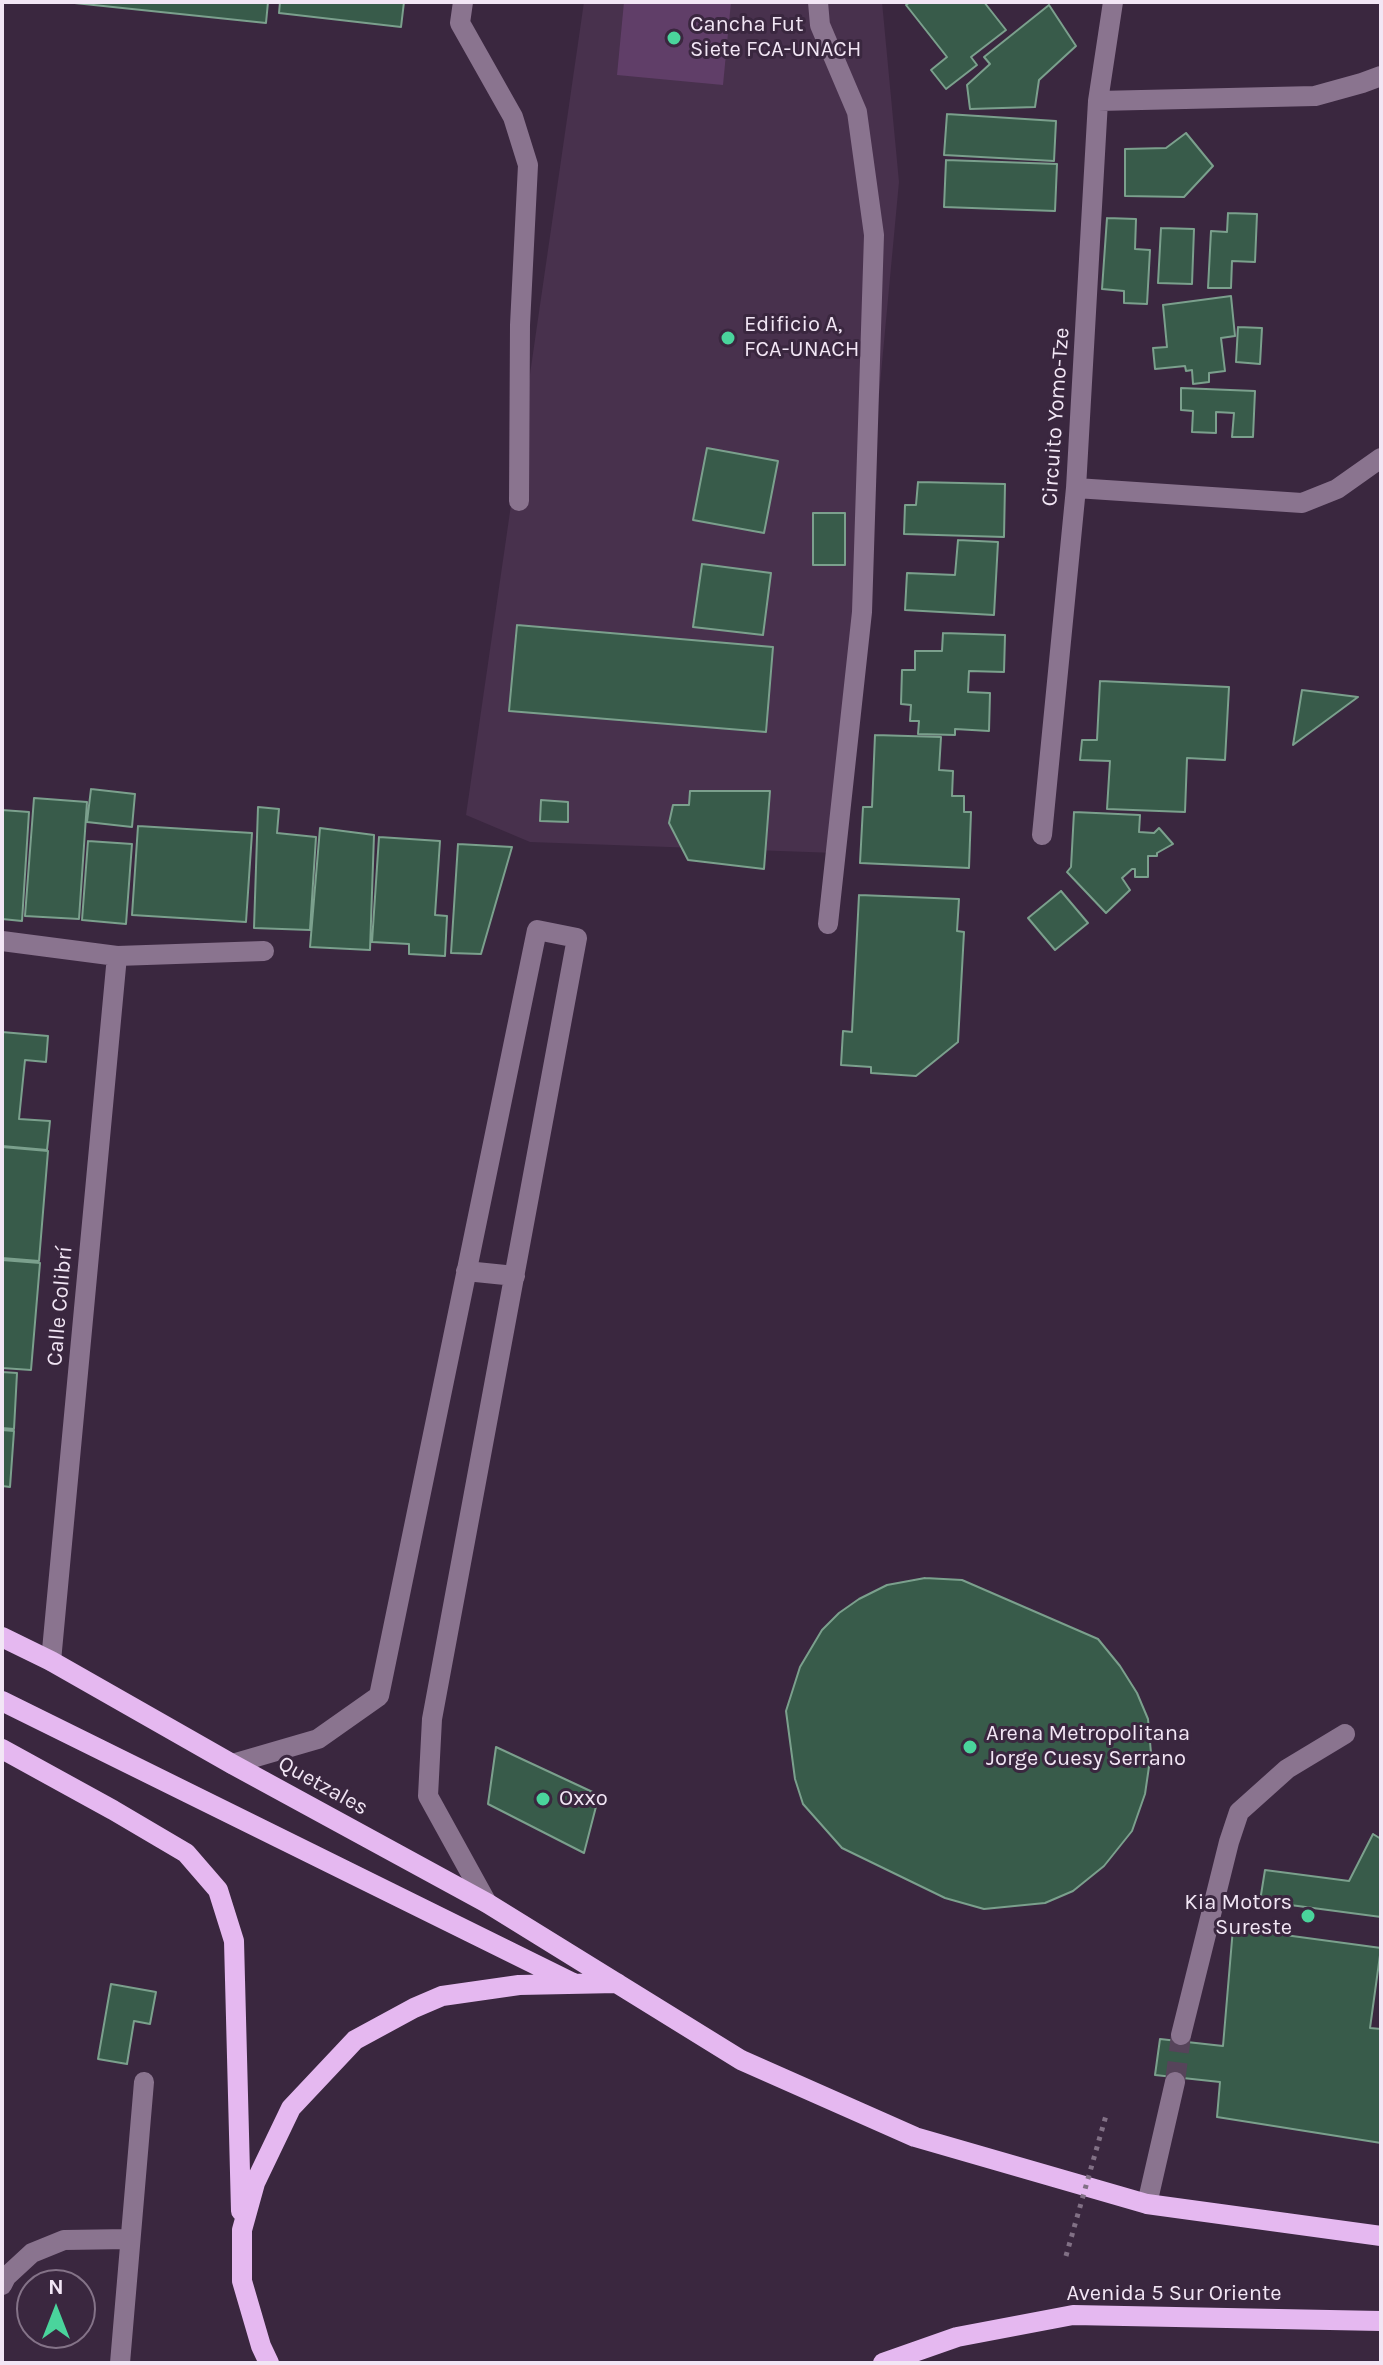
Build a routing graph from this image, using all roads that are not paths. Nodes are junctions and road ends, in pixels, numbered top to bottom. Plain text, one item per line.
1 (463, 2) edge
2 (818, 2) edge
3 (1113, 2) edge
4 (1381, 76) edge
5 (1098, 101) junction
6 (1381, 458) edge
7 (1076, 488) junction
8 (519, 501) dead end
9 (1042, 835) dead end
10 (828, 924) dead end
11 (2, 941) edge
12 (264, 951) dead end
13 (117, 956) junction
14 (466, 1271) junction
15 (515, 1276) junction
16 (2, 1637) edge
17 (51, 1661) junction
18 (2, 1701) edge
19 (1345, 1734) dead end
20 (2, 1749) edge
21 (232, 1764) junction
22 (487, 1903) junction
23 (617, 1983) junction
24 (575, 1984) junction
25 (1181, 2035) tunnel mouth
26 (144, 2082) dead end
27 (1175, 2082) tunnel mouth
28 (1147, 2204) junction
29 (242, 2230) junction
30 (1381, 2236) edge
31 (129, 2239) junction
32 (2, 2285) edge
33 (1381, 2321) edge
34 (120, 2363) edge
35 (269, 2363) edge
36 (883, 2363) edge

1 - 8 street
2 - 10 street
3 - 5 street, Circuito Yomo-Tze
4 - 5 street
5 - 7 street, Circuito Yomo-Tze
6 - 7 street
7 - 9 street, Circuito Yomo-Tze
11 - 13 street
12 - 13 street
13 - 17 street, Calle Colibrí
14 - 15 street
14 - 15 street
14 - 21 street
15 - 22 street
16 - 17 main road, Quetzales
17 - 21 main road, Quetzales
18 - 24 main road
19 - 25 street
20 - 29 main road
21 - 22 main road, Quetzales
22 - 23 main road, Quetzales
23 - 24 main road
23 - 28 main road, Quetzales
24 - 29 main road
26 - 31 street
27 - 28 street
28 - 30 main road, Quetzales
29 - 35 main road
31 - 32 street
31 - 34 street
33 - 36 main road, Avenida 5 Sur Oriente

